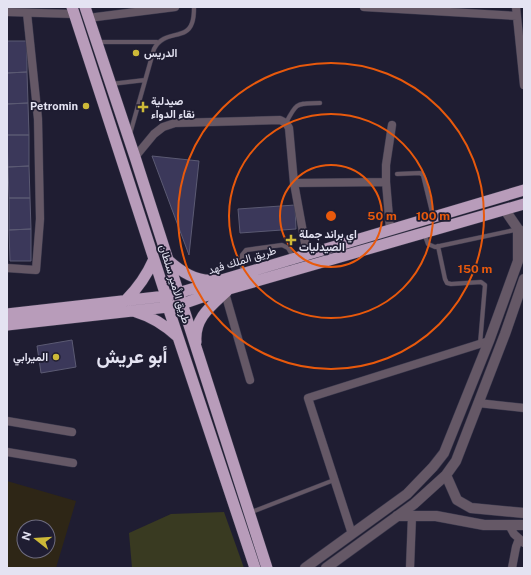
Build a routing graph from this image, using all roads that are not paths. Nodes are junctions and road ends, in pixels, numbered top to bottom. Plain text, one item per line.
1 (85, 7) edge
2 (175, 7) edge
3 (194, 7) edge
4 (364, 7) edge
5 (516, 7) edge
6 (73, 11) edge
7 (7, 12) edge
8 (26, 13) junction
9 (517, 16) junction
10 (88, 18) junction
11 (96, 42) junction
12 (158, 42) junction
13 (145, 80) junction
14 (110, 84) junction
15 (524, 85) edge
16 (320, 103) dead end
17 (286, 122) junction
18 (392, 125) dead end
19 (129, 138) junction
20 (135, 157) junction
21 (397, 174) dead end
22 (386, 182) junction
23 (294, 183) junction
24 (524, 190) edge
25 (524, 204) edge
26 (505, 210) junction
27 (434, 216) junction
28 (390, 229) junction
29 (521, 229) edge
30 (424, 233) junction
31 (438, 246) junction
32 (307, 254) junction
33 (294, 258) junction
34 (154, 259) junction
35 (167, 259) junction
36 (7, 268) edge
37 (242, 274) junction
38 (524, 279) edge
39 (226, 287) junction
40 (178, 293) junction
41 (166, 296) junction
42 (126, 300) junction
43 (182, 304) junction
44 (168, 307) junction
45 (132, 311) junction
46 (7, 314) edge
47 (7, 325) edge
48 (179, 338) junction
49 (484, 343) junction
50 (500, 345) junction
51 (196, 351) junction
52 (250, 380) dead end
53 (478, 403) junction
54 (524, 408) edge
55 (7, 421) edge
56 (72, 432) dead end
57 (7, 452) edge
58 (73, 463) dead end
59 (446, 475) junction
60 (334, 480) junction
61 (249, 513) junction
62 (524, 513) edge
63 (397, 516) junction
64 (412, 516) junction
65 (509, 525) junction
66 (524, 525) edge
67 (352, 534) junction
68 (522, 542) edge
69 (328, 552) junction
70 (335, 562) junction
71 (255, 568) edge
72 (267, 568) edge
73 (305, 568) edge
74 (326, 568) edge
75 (410, 568) edge
76 (512, 568) edge

1 - 10 highway, طريق الأمير سلطان
2 - 10 street
3 - 12 lane
4 - 9 street
5 - 9 street
6 - 8 street
6 - 34 highway, طريق الأمير سلطان
7 - 8 street
8 - 36 street
9 - 15 street
10 - 11 highway, طريق الأمير سلطان
11 - 12 lane
11 - 14 highway, طريق الأمير سلطان
12 - 13 lane
13 - 14 lane
13 - 19 lane
14 - 19 highway, طريق الأمير سلطان
16 - 17 lane
17 - 20 street
17 - 23 street
18 - 22 street
19 - 20 highway, طريق الأمير سلطان
20 - 35 highway, طريق الأمير سلطان
21 - 27 lane
22 - 23 street
22 - 28 street
23 - 32 street
24 - 27 highway, طريق الملك فهد
25 - 26 highway, طريق الملك فهد
26 - 29 street
26 - 30 highway, طريق الملك فهد
27 - 28 highway, طريق الملك فهد
28 - 32 highway, طريق الملك فهد
29 - 31 lane
29 - 49 street
30 - 31 lane
30 - 39 highway, طريق الملك فهد
31 - 49 lane
32 - 33 highway, طريق الملك فهد
33 - 37 highway, طريق الملك فهد
33 - 37 lane
34 - 41 highway, طريق الأمير سلطان
34 - 42 highway
35 - 39 highway
35 - 40 highway, طريق الأمير سلطان
37 - 39 highway, طريق الملك فهد
38 - 50 street
39 - 40 highway, طريق الملك فهد
39 - 43 highway, طريق الملك فهد
39 - 51 highway
39 - 52 street
40 - 41 highway, طريق الملك فهد
40 - 43 highway, طريق الأمير سلطان
41 - 42 highway, طريق الملك فهد
41 - 44 highway, طريق الأمير سلطان
42 - 46 highway, طريق الملك فهد
43 - 44 highway, طريق الملك فهد
43 - 51 highway, طريق الأمير سلطان
44 - 45 highway, طريق الملك فهد
44 - 48 highway, طريق الأمير سلطان
45 - 47 highway, طريق الملك فهد
45 - 48 highway
48 - 71 highway, طريق الأمير سلطان
49 - 50 street
49 - 60 street
49 - 67 street
50 - 53 street
51 - 61 highway, طريق الأمير سلطان
53 - 54 street
53 - 59 street
55 - 56 street
57 - 58 street
59 - 62 street
59 - 63 street
60 - 61 lane
60 - 67 street
61 - 72 highway, طريق الأمير سلطان
63 - 64 street
63 - 70 street
64 - 65 street
64 - 75 street
65 - 66 street
65 - 68 street
67 - 69 street
68 - 76 street
69 - 70 street
69 - 73 street
70 - 74 street

